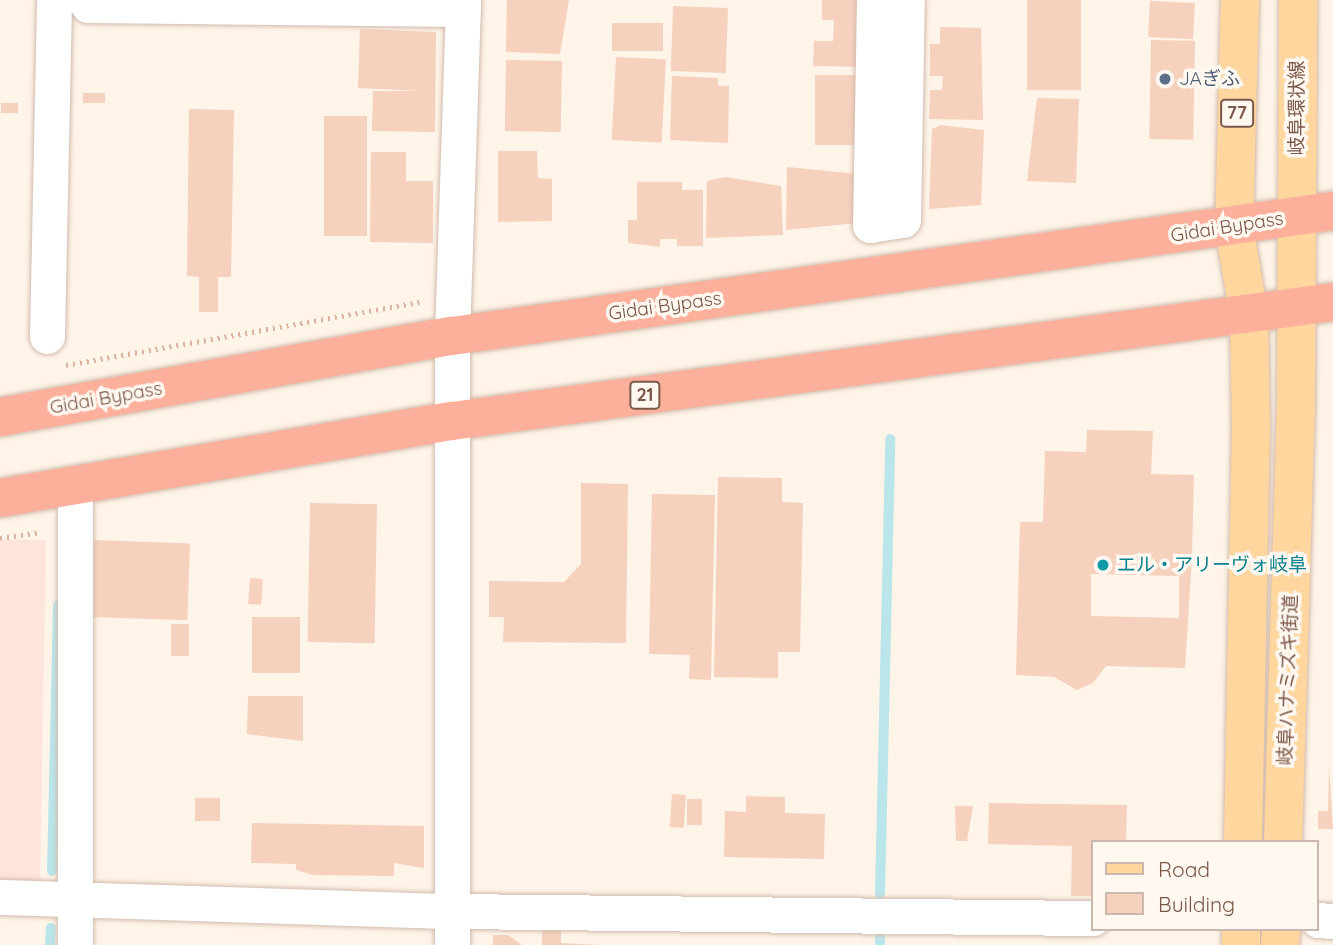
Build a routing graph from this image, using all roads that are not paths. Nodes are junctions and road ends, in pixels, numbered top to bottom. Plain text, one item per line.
1 (54, 0) edge
2 (88, 0) edge
3 (874, 0) edge
4 (907, 0) edge
5 (1240, 0) edge
6 (1297, 0) edge
7 (463, 4) edge
8 (1333, 211) edge
9 (1296, 216) junction
10 (1234, 226) junction
11 (1333, 302) edge
12 (1293, 309) junction
13 (1249, 315) junction
14 (452, 336) junction
15 (51, 352) road end
16 (0, 417) edge
17 (452, 421) junction
18 (75, 485) junction
19 (0, 498) edge
20 (1243, 840) edge
21 (1283, 840) edge
22 (0, 897) edge
23 (76, 897) junction
24 (1092, 918) edge
25 (452, 928) edge
26 (75, 945) edge

1 - 15 street
2 - 7 street
3 - 4 street
5 - 10 main road, 77
6 - 9 main road, 岐阜環状線
7 - 14 street
8 - 9 highway, Gidai Bypass
9 - 10 highway, Gidai Bypass
9 - 12 main road, 岐阜環状線
10 - 13 main road, 77
10 - 14 highway, Gidai Bypass
11 - 12 highway, 21
12 - 13 highway, 21
12 - 21 main road, 岐阜ハナミズキ街道
13 - 17 highway, 21
13 - 20 main road
14 - 16 highway, Gidai Bypass
14 - 17 street
17 - 18 highway, 21
17 - 25 street
18 - 19 highway, 21
18 - 23 street
22 - 23 street
23 - 25 street
23 - 26 street
24 - 25 street

